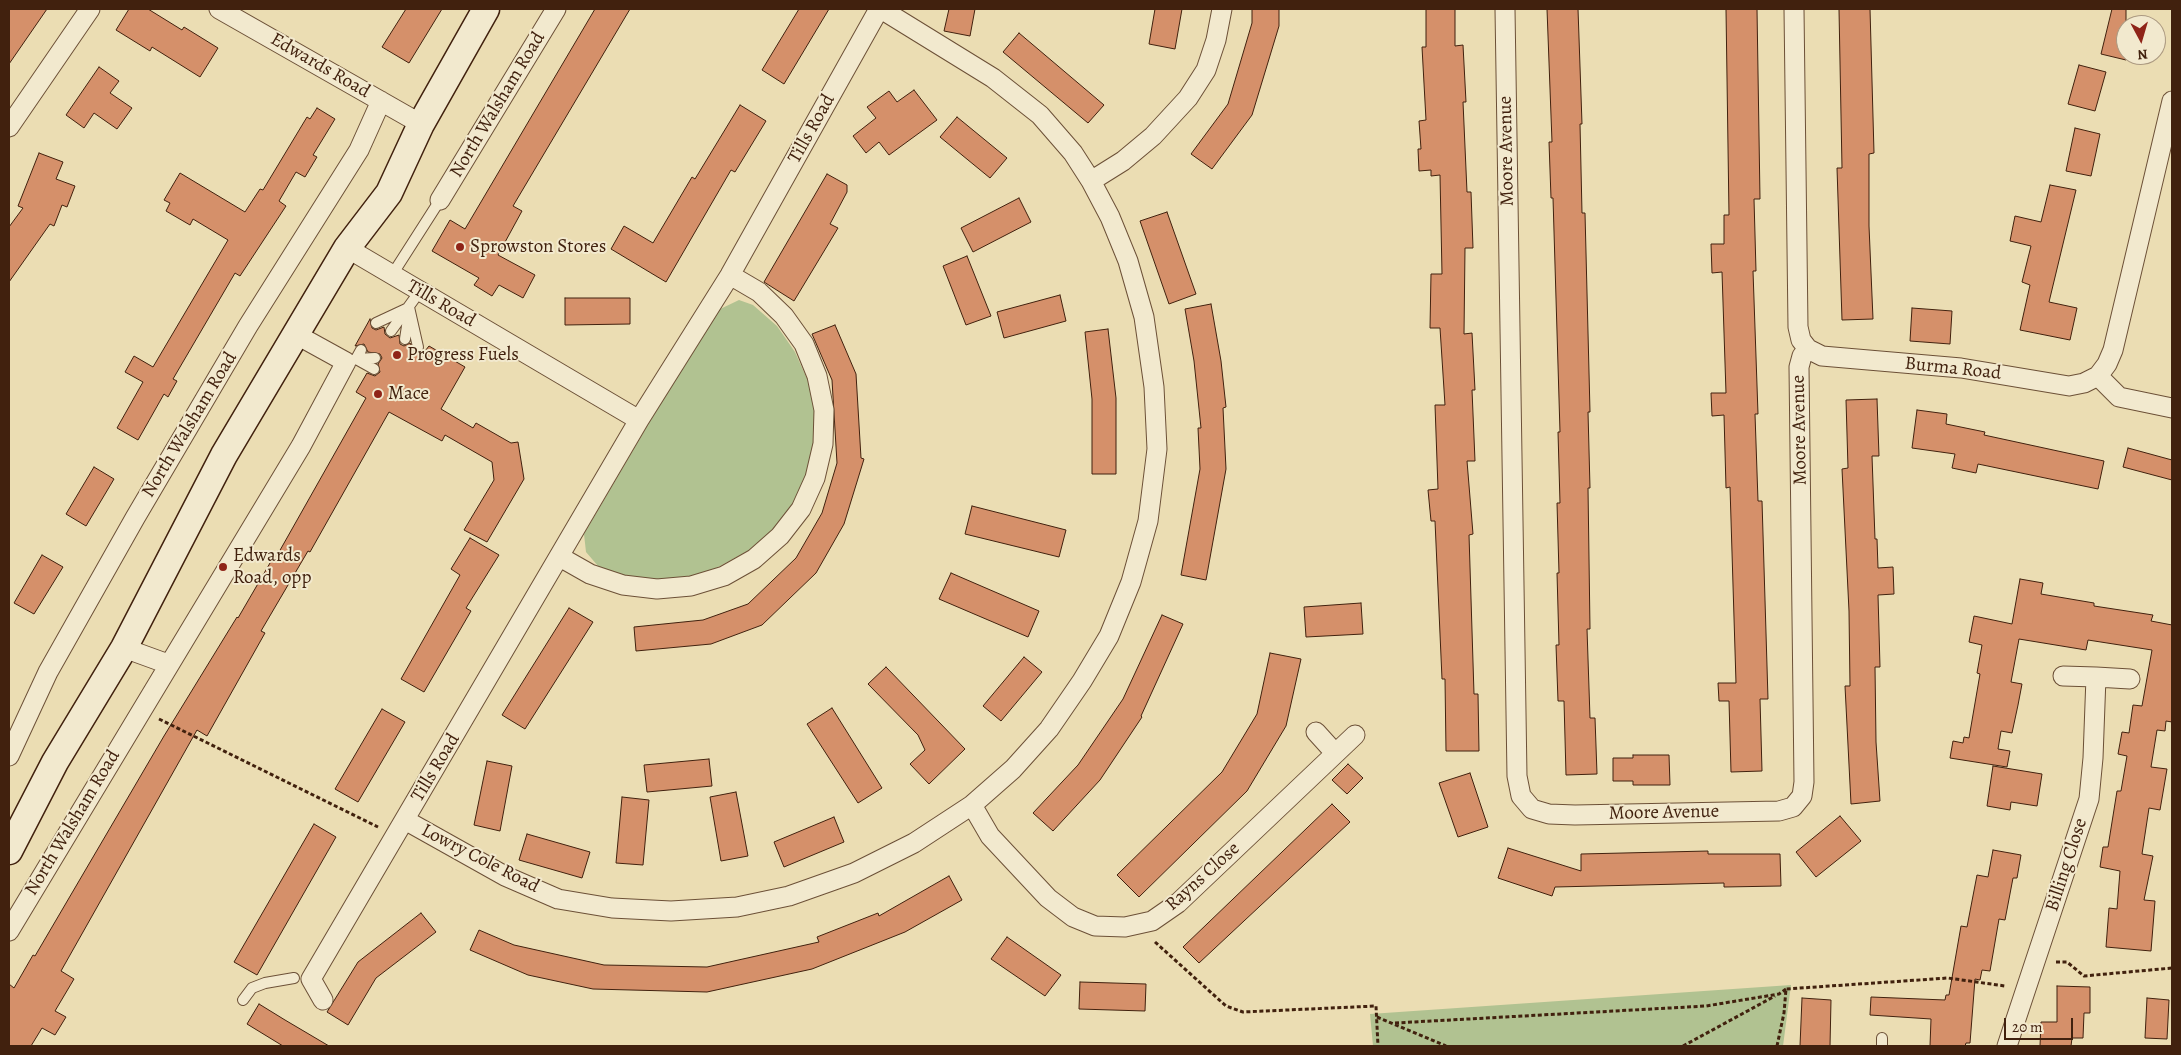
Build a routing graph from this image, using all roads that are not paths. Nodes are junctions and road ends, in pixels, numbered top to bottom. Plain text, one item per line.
1 (90, 9) edge
2 (219, 9) edge
3 (486, 9) edge
4 (556, 9) edge
5 (880, 9) edge
6 (1222, 9) edge
7 (1505, 9) edge
8 (1794, 9) edge
9 (381, 101) junction
10 (2172, 101) edge
11 (421, 124) junction
12 (9, 127) edge
13 (1091, 181) junction
14 (440, 200) joint
15 (347, 248) junction
16 (392, 275) junction
17 (730, 275) junction
18 (420, 291) junction
19 (409, 307) junction
20 (376, 323) dead end
21 (391, 331) dead end
22 (296, 334) junction
23 (405, 339) dead end
24 (418, 347) dead end
25 (1808, 349) junction
26 (354, 357) junction
27 (375, 358) dead end
28 (374, 369) dead end
29 (2098, 376) junction
30 (2172, 408) edge
31 (639, 420) junction
32 (560, 557) junction
33 (124, 648) junction
34 (168, 664) junction
35 (2063, 676) dead end
36 (2096, 677) junction
37 (2130, 679) dead end
38 (1316, 732) dead end
39 (1355, 734) dead end
40 (1335, 753) junction
41 (9, 756) edge
42 (55, 762) junction
43 (972, 805) junction
44 (9, 818) edge
45 (401, 828) junction
46 (9, 851) edge
47 (9, 930) edge
48 (302, 979) junction
49 (243, 1000) dead end
50 (323, 1000) dead end
51 (2007, 1046) edge

1 - 12 street
2 - 9 street, Edwards Road
3 - 11 main road
4 - 14 street, North Walsham Road
5 - 13 street, Lowry Cole Road
5 - 17 street, Tills Road
6 - 13 street
7 - 25 street, Moore Avenue
8 - 25 street, Moore Avenue
9 - 11 street, Edwards Road
9 - 41 street, North Walsham Road
10 - 29 street
11 - 15 main road
13 - 43 street, Lowry Cole Road
14 - 16 lane
15 - 16 street, Tills Road
15 - 22 main road
16 - 18 street, Tills Road
17 - 31 street, Tills Road
17 - 32 street
18 - 19 lane
18 - 31 street, Tills Road
19 - 20 lane
19 - 21 lane
19 - 23 lane
19 - 24 lane
22 - 26 street
22 - 33 main road
25 - 29 street, Burma Road
26 - 27 lane
26 - 28 lane
26 - 34 street, North Walsham Road
29 - 30 street
31 - 32 street, Tills Road
32 - 45 street, Tills Road
33 - 34 street
33 - 42 main road
34 - 47 street, North Walsham Road
35 - 36 street
36 - 37 street
36 - 51 street, Billing Close
38 - 40 street
39 - 40 street, Rayns Close
40 - 43 street, Rayns Close
42 - 44 main road
42 - 46 main road
43 - 45 street, Lowry Cole Road
45 - 48 street, Tills Road
48 - 49 lane
48 - 50 street

